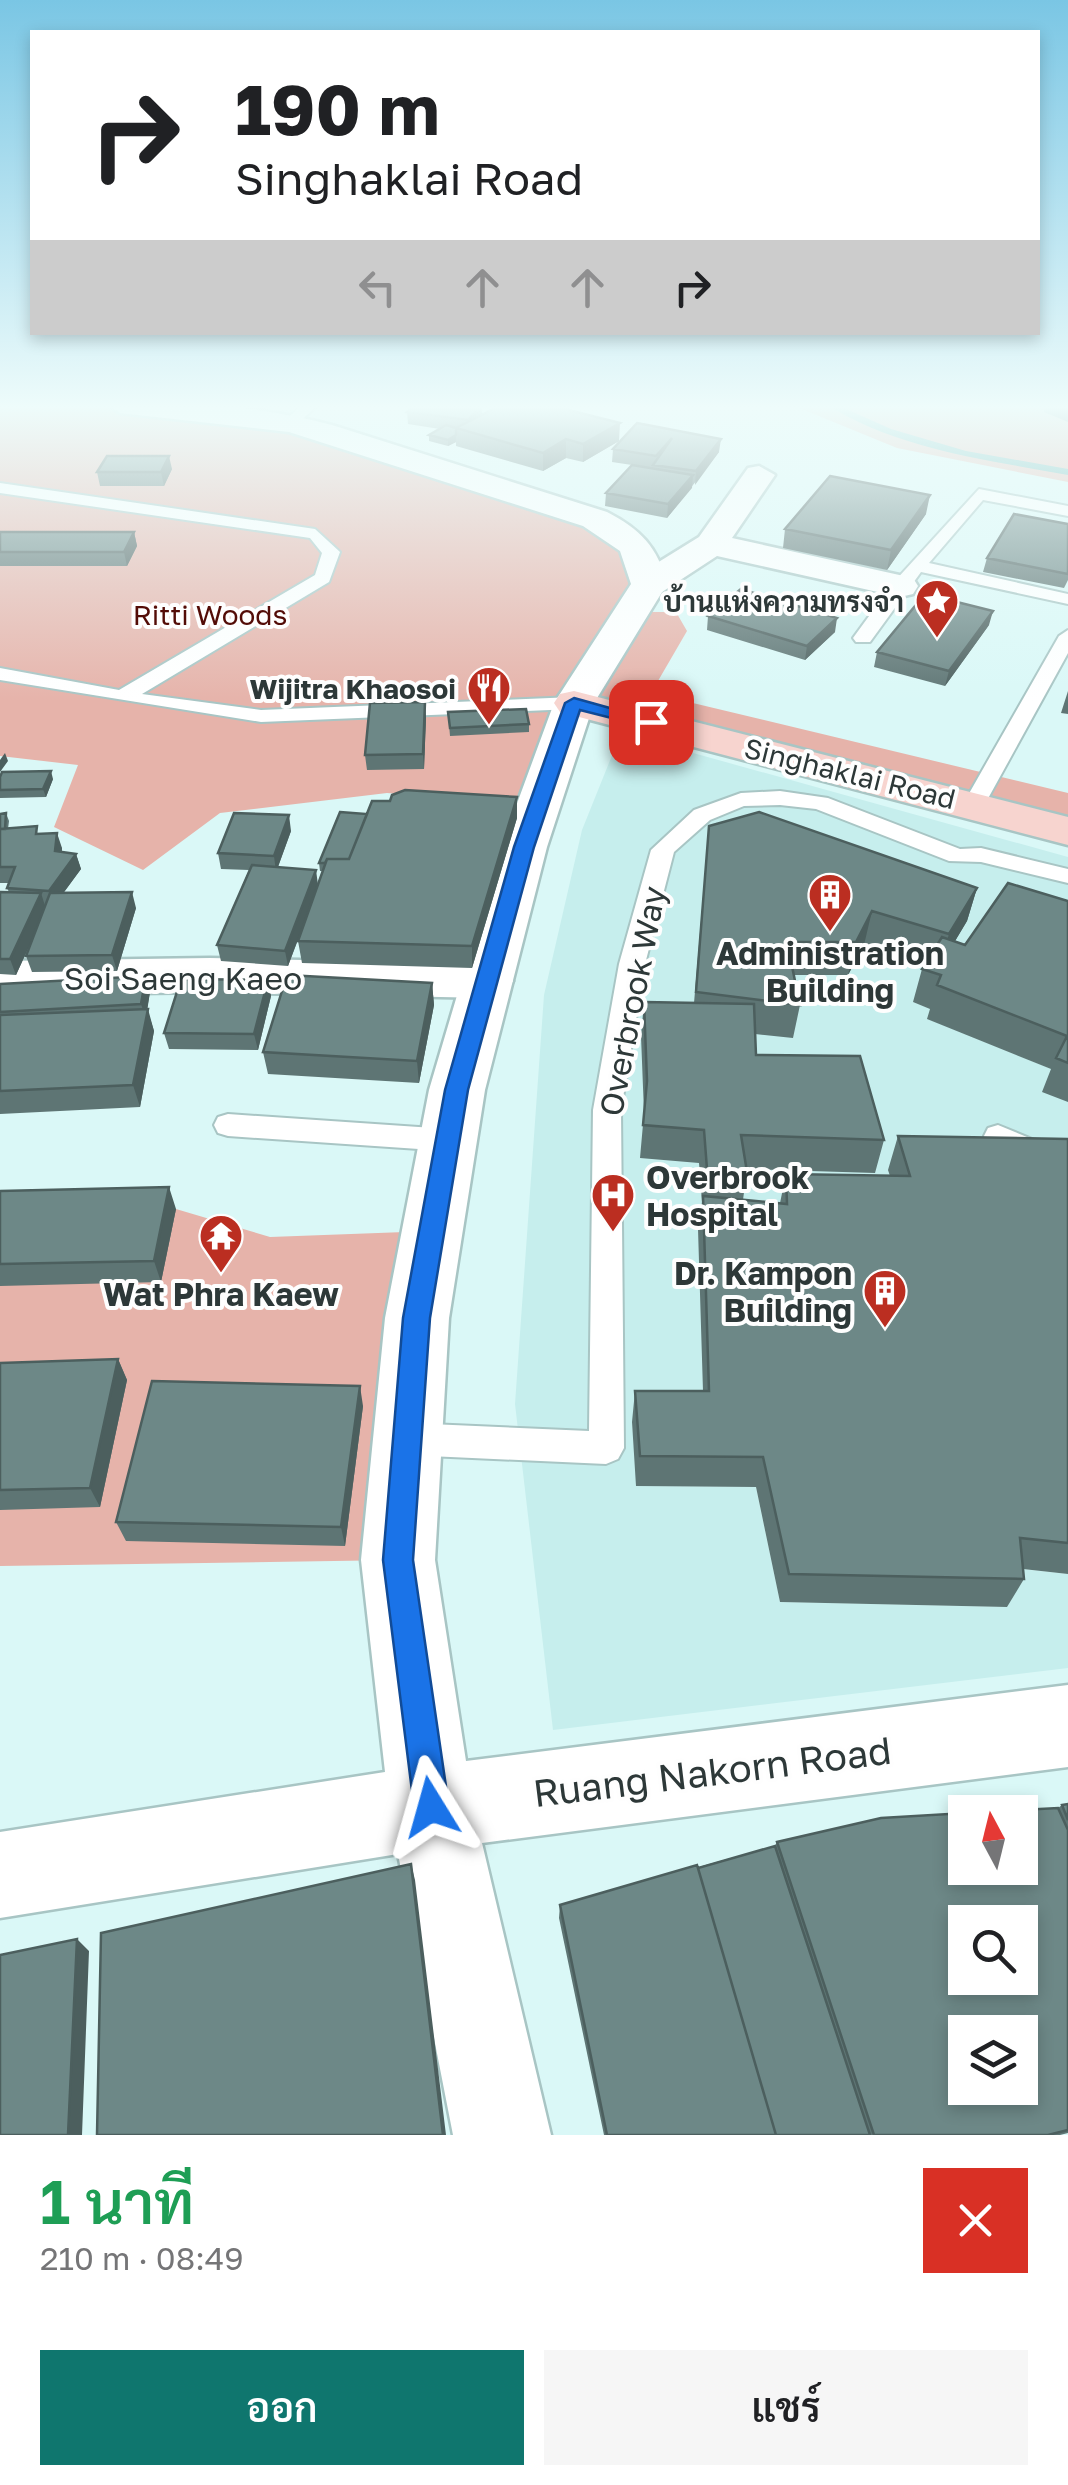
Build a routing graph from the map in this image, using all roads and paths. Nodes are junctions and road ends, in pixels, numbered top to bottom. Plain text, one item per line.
1 (107, 504) edge
2 (551, 504) edge
3 (739, 504) edge
4 (970, 504) edge
5 (1029, 504) edge
6 (1068, 511) edge
7 (710, 544) junction
8 (909, 576) junction
9 (649, 584) junction
10 (1068, 599) edge
11 (1068, 636) edge
12 (863, 638) dead end
13 (0, 674) edge
14 (122, 697) junction
15 (574, 703) junction
16 (974, 804) junction
17 (1068, 831) edge
18 (1068, 876) edge
19 (0, 978) edge
20 (486, 981) junction
21 (228, 1126) dead end
22 (998, 1136) edge
23 (448, 1140) junction
24 (1068, 1166) edge
25 (407, 1439) junction
26 (1068, 1726) edge
27 (431, 1807) junction
28 (0, 1875) edge
29 (502, 2135) edge

1 - 14 lane
2 - 9 street
3 - 7 street
4 - 8 lane
5 - 6 lane
7 - 8 street
7 - 9 street
8 - 10 lane
8 - 12 lane
9 - 15 street
11 - 16 lane
13 - 14 lane
14 - 15 lane
15 - 16 main road, Singhaklai Road
15 - 20 street
16 - 17 main road, Singhaklai Road
18 - 25 lane, Overbrook Way
19 - 20 street, Soi Saeng Kaeo
20 - 23 street
21 - 23 lane
22 - 24 lane
23 - 25 street
25 - 27 street
26 - 27 street, Ruang Nakorn Road
27 - 28 street, Ruang Nakorn Road
27 - 29 street

